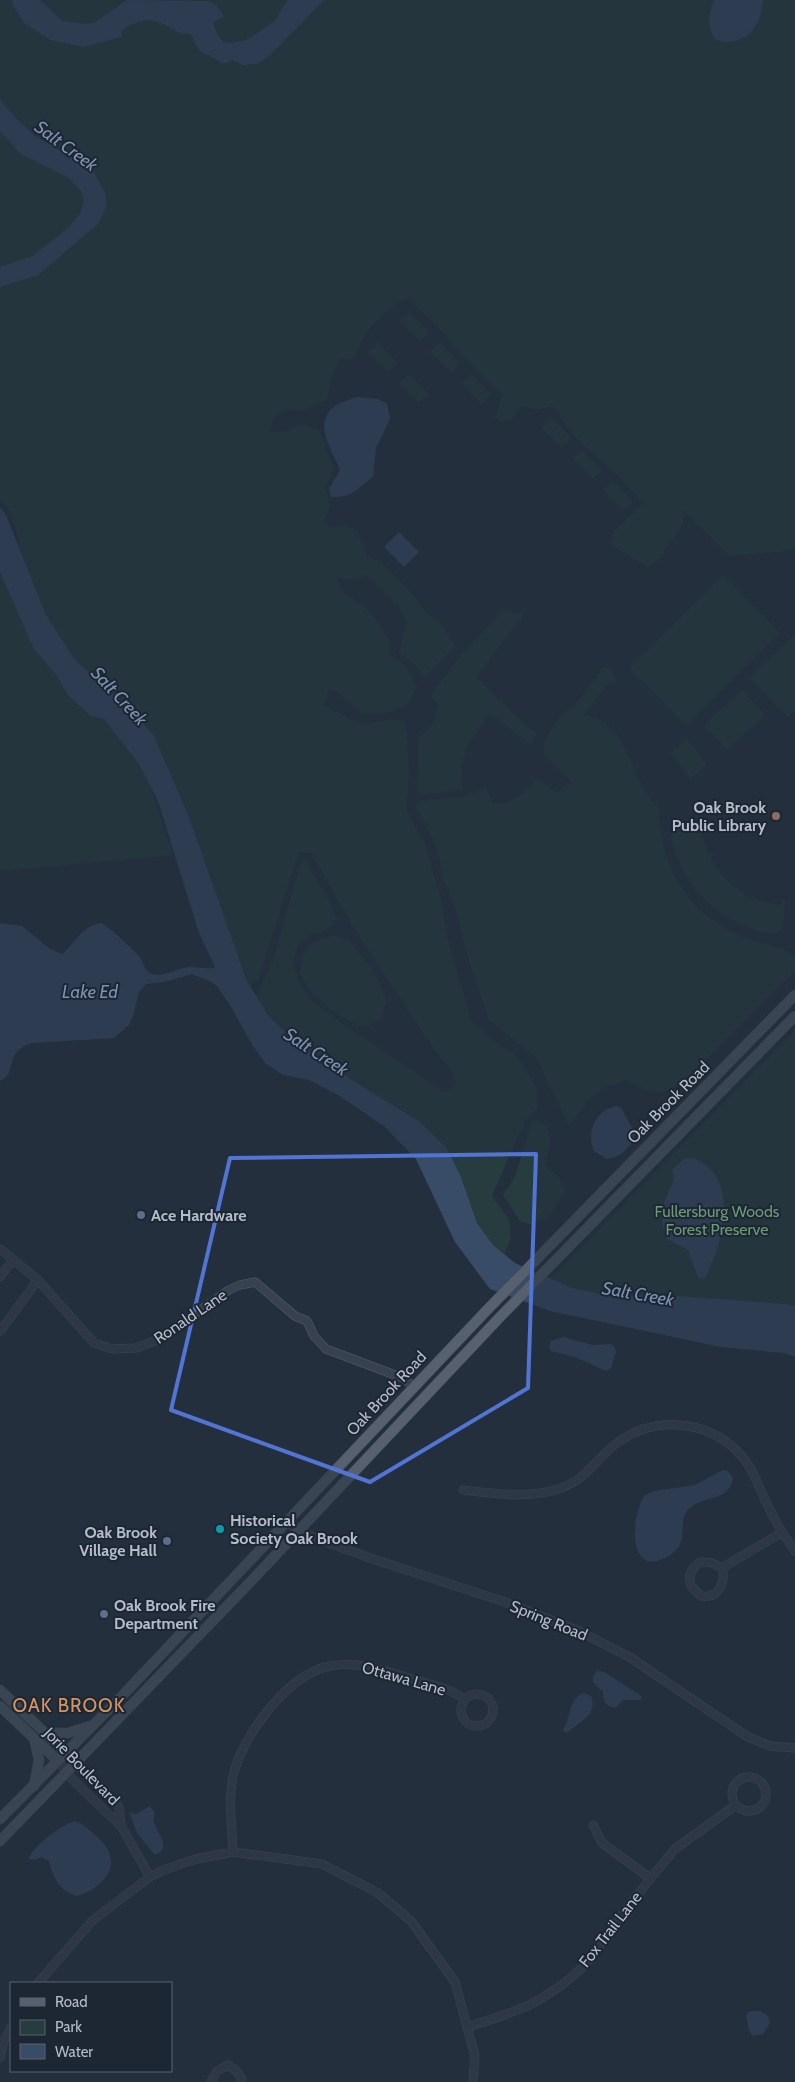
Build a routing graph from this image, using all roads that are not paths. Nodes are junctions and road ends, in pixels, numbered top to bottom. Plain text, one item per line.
1 (795, 995) edge
2 (795, 1016) edge
3 (0, 1250) edge
4 (13, 1260) junction
5 (0, 1278) edge
6 (38, 1280) junction
7 (0, 1331) edge
8 (413, 1386) junction
9 (463, 1490) dead end
10 (287, 1522) junction
11 (298, 1530) junction
12 (781, 1532) junction
13 (795, 1550) edge
14 (722, 1568) junction
15 (0, 1690) edge
16 (465, 1699) junction
17 (0, 1706) edge
18 (93, 1725) junction
19 (45, 1733) junction
20 (34, 1738) junction
21 (795, 1748) edge
22 (62, 1757) junction
23 (75, 1764) junction
24 (68, 1773) junction
25 (34, 1786) junction
26 (736, 1805) junction
27 (2, 1818) edge
28 (593, 1825) dead end
29 (121, 1826) junction
30 (0, 1841) edge
31 (233, 1852) junction
32 (150, 1877) junction
33 (650, 1878) junction
34 (39, 1982) edge
35 (467, 2027) junction
36 (10, 2029) edge
37 (0, 2058) edge
38 (211, 2082) edge
39 (242, 2082) edge
40 (473, 2082) edge

1 - 8 main road, Oak Brook Road
2 - 11 main road, Oak Brook Road
3 - 4 street, Ronald Lane
4 - 5 street
4 - 6 street, Ronald Lane
6 - 7 street
6 - 8 street, Ronald Lane
8 - 10 main road, Oak Brook Road
9 - 12 street
10 - 11 street, Spring Road
10 - 18 main road, Oak Brook Road
11 - 21 street, Spring Road
11 - 23 main road, Oak Brook Road
12 - 13 street
12 - 14 street
14 - 14 street
15 - 19 main road, Jorie Boulevard
16 - 16 street, Ottawa Lane
16 - 31 street, Ottawa Lane
17 - 20 main road, Jorie Boulevard
18 - 19 main road
18 - 22 main road, Oak Brook Road
19 - 22 main road, Jorie Boulevard
20 - 22 main road, Jorie Boulevard
20 - 25 main road
22 - 23 street, Jorie Boulevard
22 - 24 street, Jorie Boulevard
22 - 25 main road, Oak Brook Road
23 - 24 main road, Oak Brook Road
23 - 29 street, Jorie Boulevard
24 - 29 street, Jorie Boulevard
24 - 30 main road, Oak Brook Road
25 - 27 main road, Oak Brook Road
26 - 26 street
26 - 33 street, Fox Trail Lane
28 - 33 street
29 - 32 street, Jorie Boulevard
31 - 32 street
31 - 35 street
32 - 34 street
33 - 35 street, Fox Trail Lane
35 - 40 street
36 - 37 street
38 - 39 street

